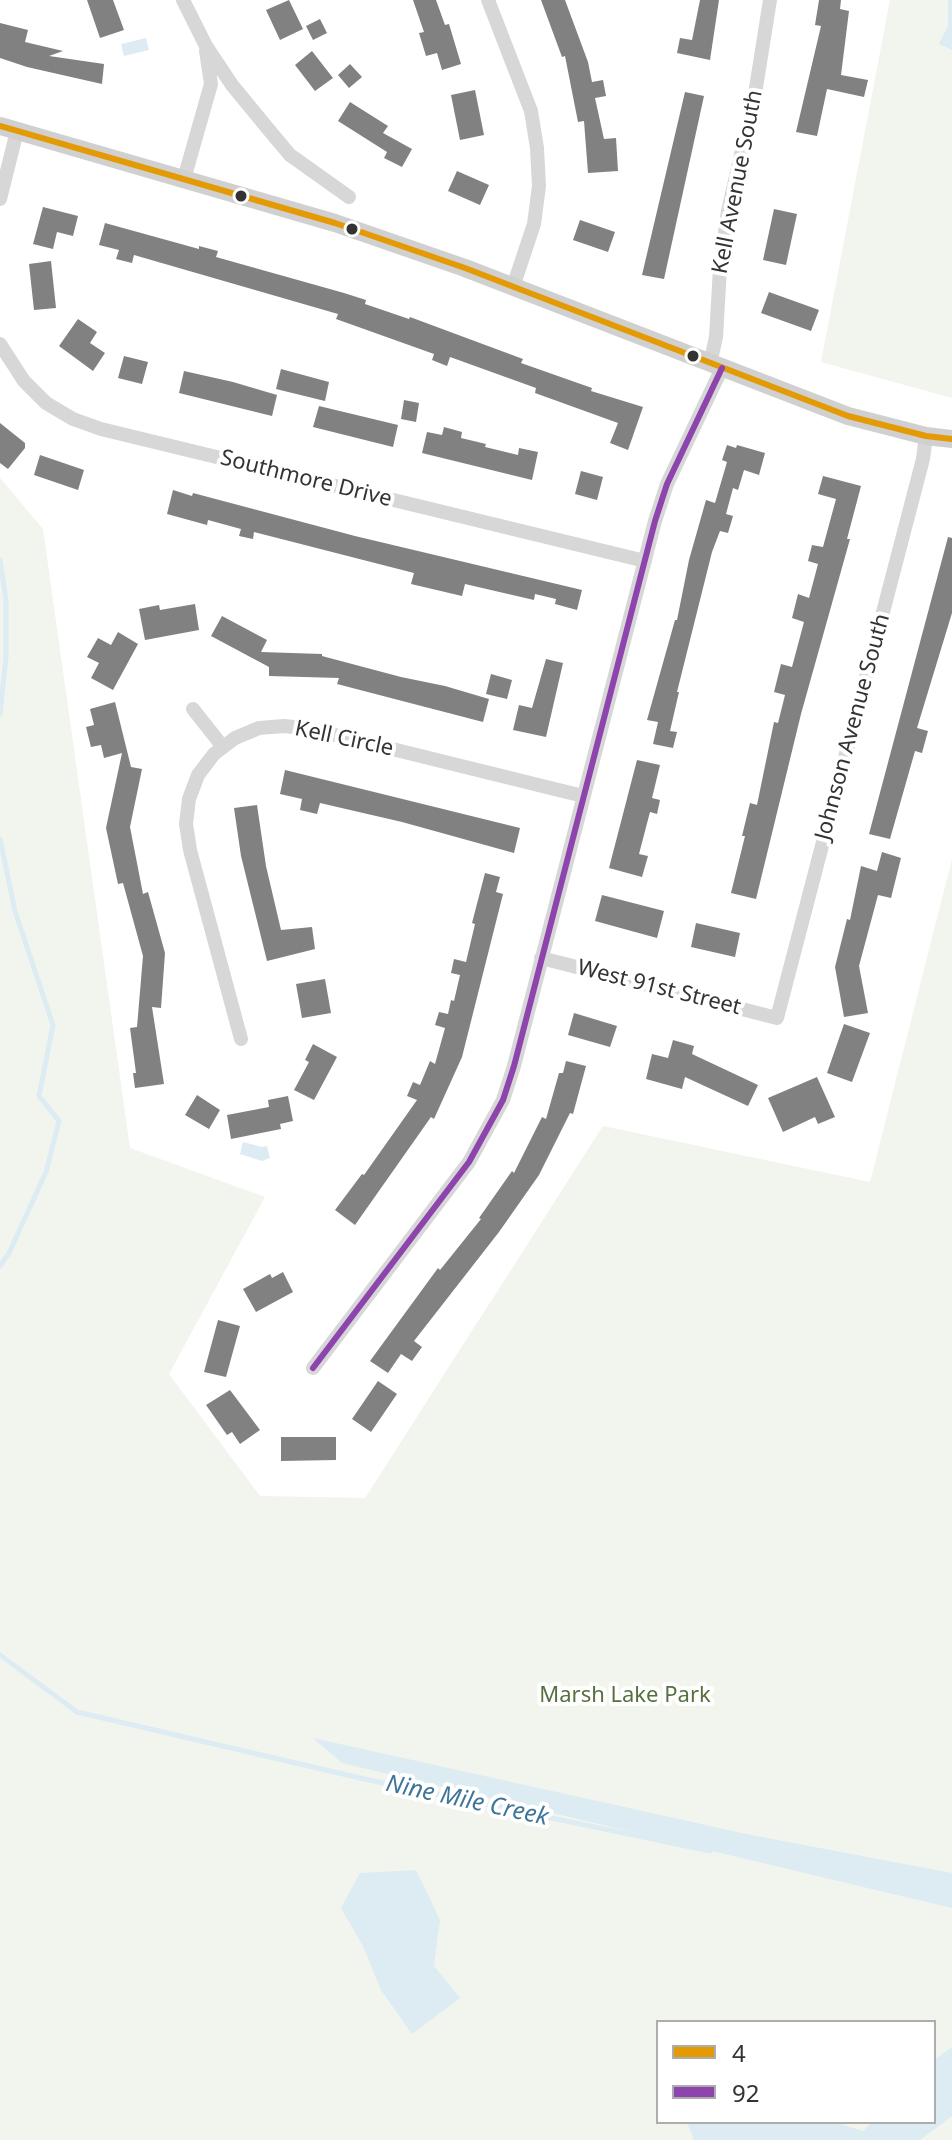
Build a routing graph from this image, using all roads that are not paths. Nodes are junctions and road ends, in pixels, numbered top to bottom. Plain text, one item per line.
1 (183, 0) edge
2 (488, 0) edge
3 (770, 0) edge
4 (206, 46) junction
5 (9, 128) edge
6 (184, 179) junction
7 (349, 197) dead end
8 (0, 199) edge
9 (513, 287) junction
10 (0, 344) edge
11 (716, 366) junction
12 (926, 436) junction
13 (952, 439) edge
14 (645, 561) junction
15 (193, 709) dead end
16 (223, 747) junction
17 (583, 796) junction
18 (541, 958) junction
19 (777, 1018) joint
20 (241, 1039) dead end
21 (313, 1368) dead end

1 - 4 street
2 - 9 street
3 - 11 street, Kell Avenue South
4 - 6 street
4 - 7 street
5 - 6 street
5 - 8 street
6 - 9 street
9 - 11 street
10 - 14 street, Southmore Drive
11 - 12 street
11 - 14 street, Kell Avenue South
12 - 13 street
12 - 19 street, Johnson Avenue South
14 - 17 street, Kell Avenue South
15 - 16 street
16 - 17 street, Kell Circle
16 - 20 street, Kell Circle
17 - 18 street, Kell Avenue South
18 - 19 street, West 91st Street
18 - 21 street, Kell Avenue South

